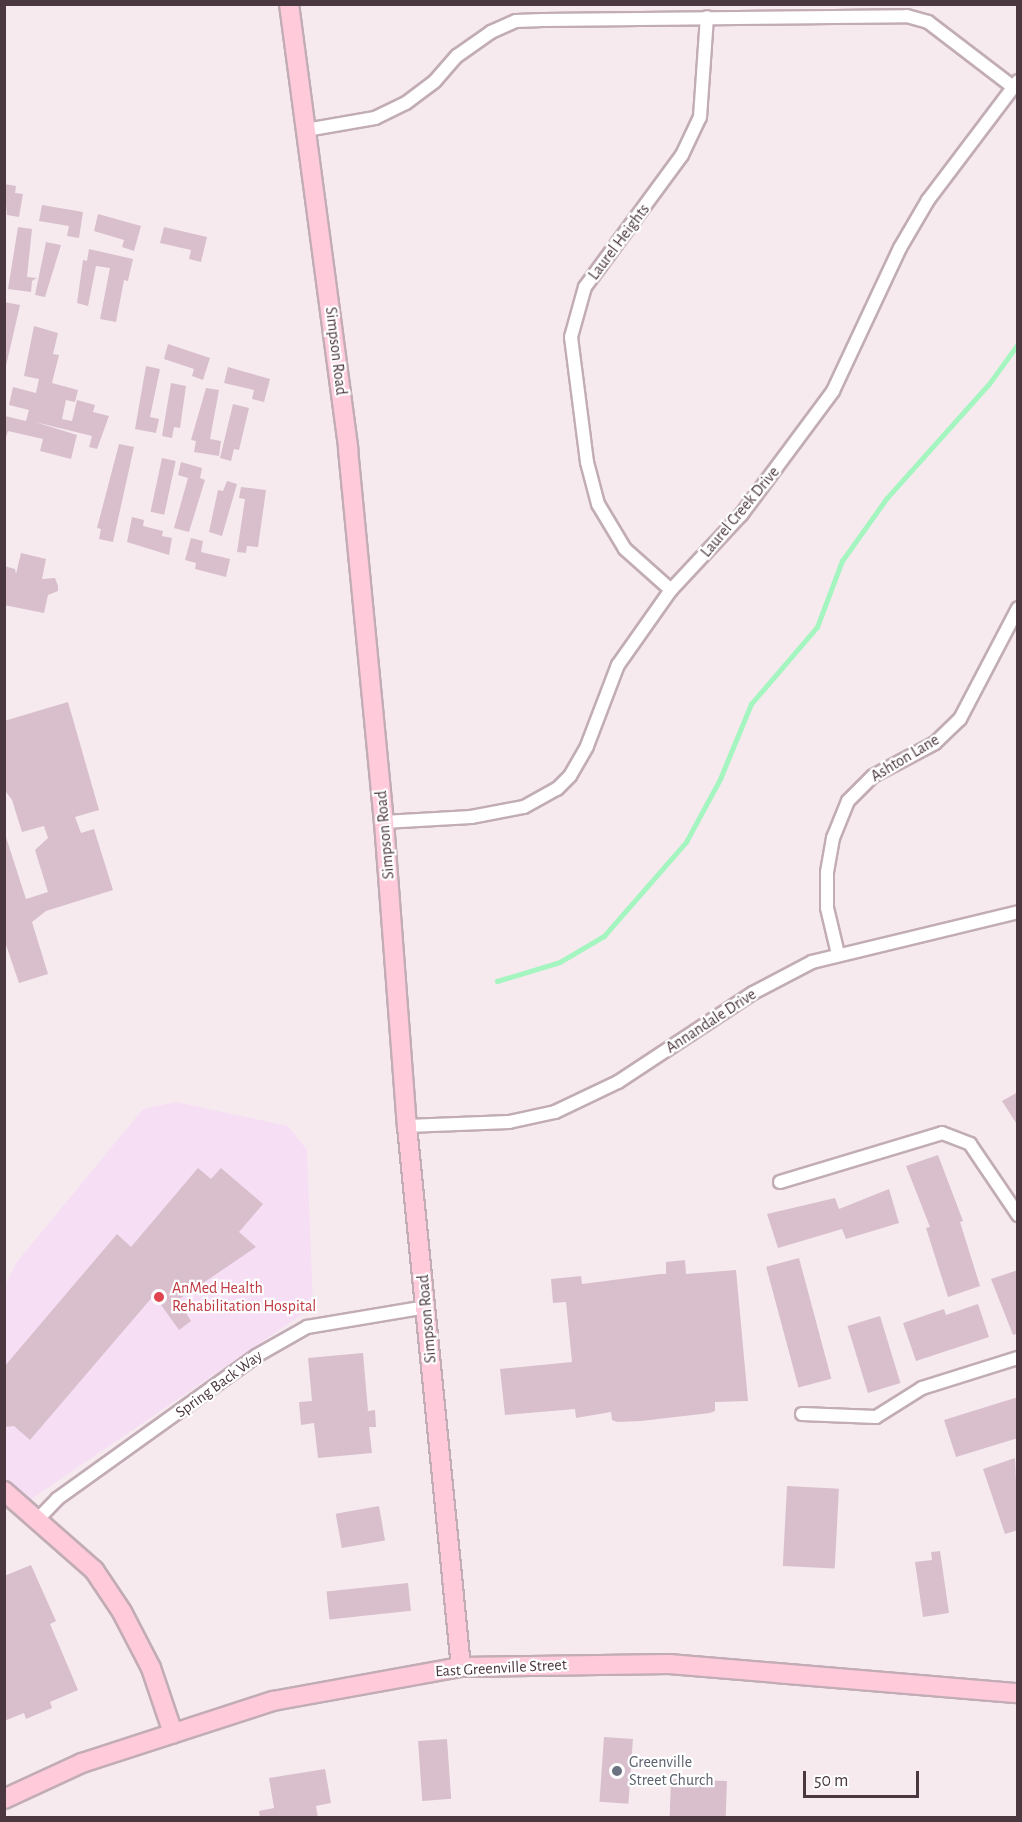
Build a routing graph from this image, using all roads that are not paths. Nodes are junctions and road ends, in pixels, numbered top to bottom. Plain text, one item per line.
1 (289, 4) edge
2 (707, 17) junction
3 (1015, 84) edge
4 (306, 130) junction
5 (671, 590) junction
6 (1017, 608) edge
7 (384, 822) junction
8 (1017, 912) edge
9 (838, 954) junction
10 (407, 1126) junction
11 (780, 1182) dead end
12 (1013, 1198) edge
13 (1017, 1215) edge
14 (426, 1307) junction
15 (1017, 1358) edge
16 (802, 1414) dead end
17 (4, 1491) edge
18 (38, 1519) junction
19 (461, 1667) junction
20 (1017, 1693) edge
21 (173, 1732) junction
22 (4, 1799) edge

1 - 4 street, Simpson Road
2 - 3 street
2 - 4 street
2 - 5 street, Laurel Heights
3 - 5 street, Laurel Creek Drive
4 - 7 street, Simpson Road
5 - 7 street, Laurel Creek Drive
6 - 9 street, Ashton Lane
7 - 10 street, Simpson Road
8 - 9 street, Annandale Drive
9 - 10 street, Annandale Drive
10 - 14 street, Simpson Road
11 - 12 street
12 - 13 street
14 - 18 street, Spring Back Way
14 - 19 street, Simpson Road
15 - 16 street
17 - 18 street
18 - 21 street
19 - 20 street, East Greenville Street
19 - 21 street, East Greenville Street
21 - 22 street, East Greenville Street

